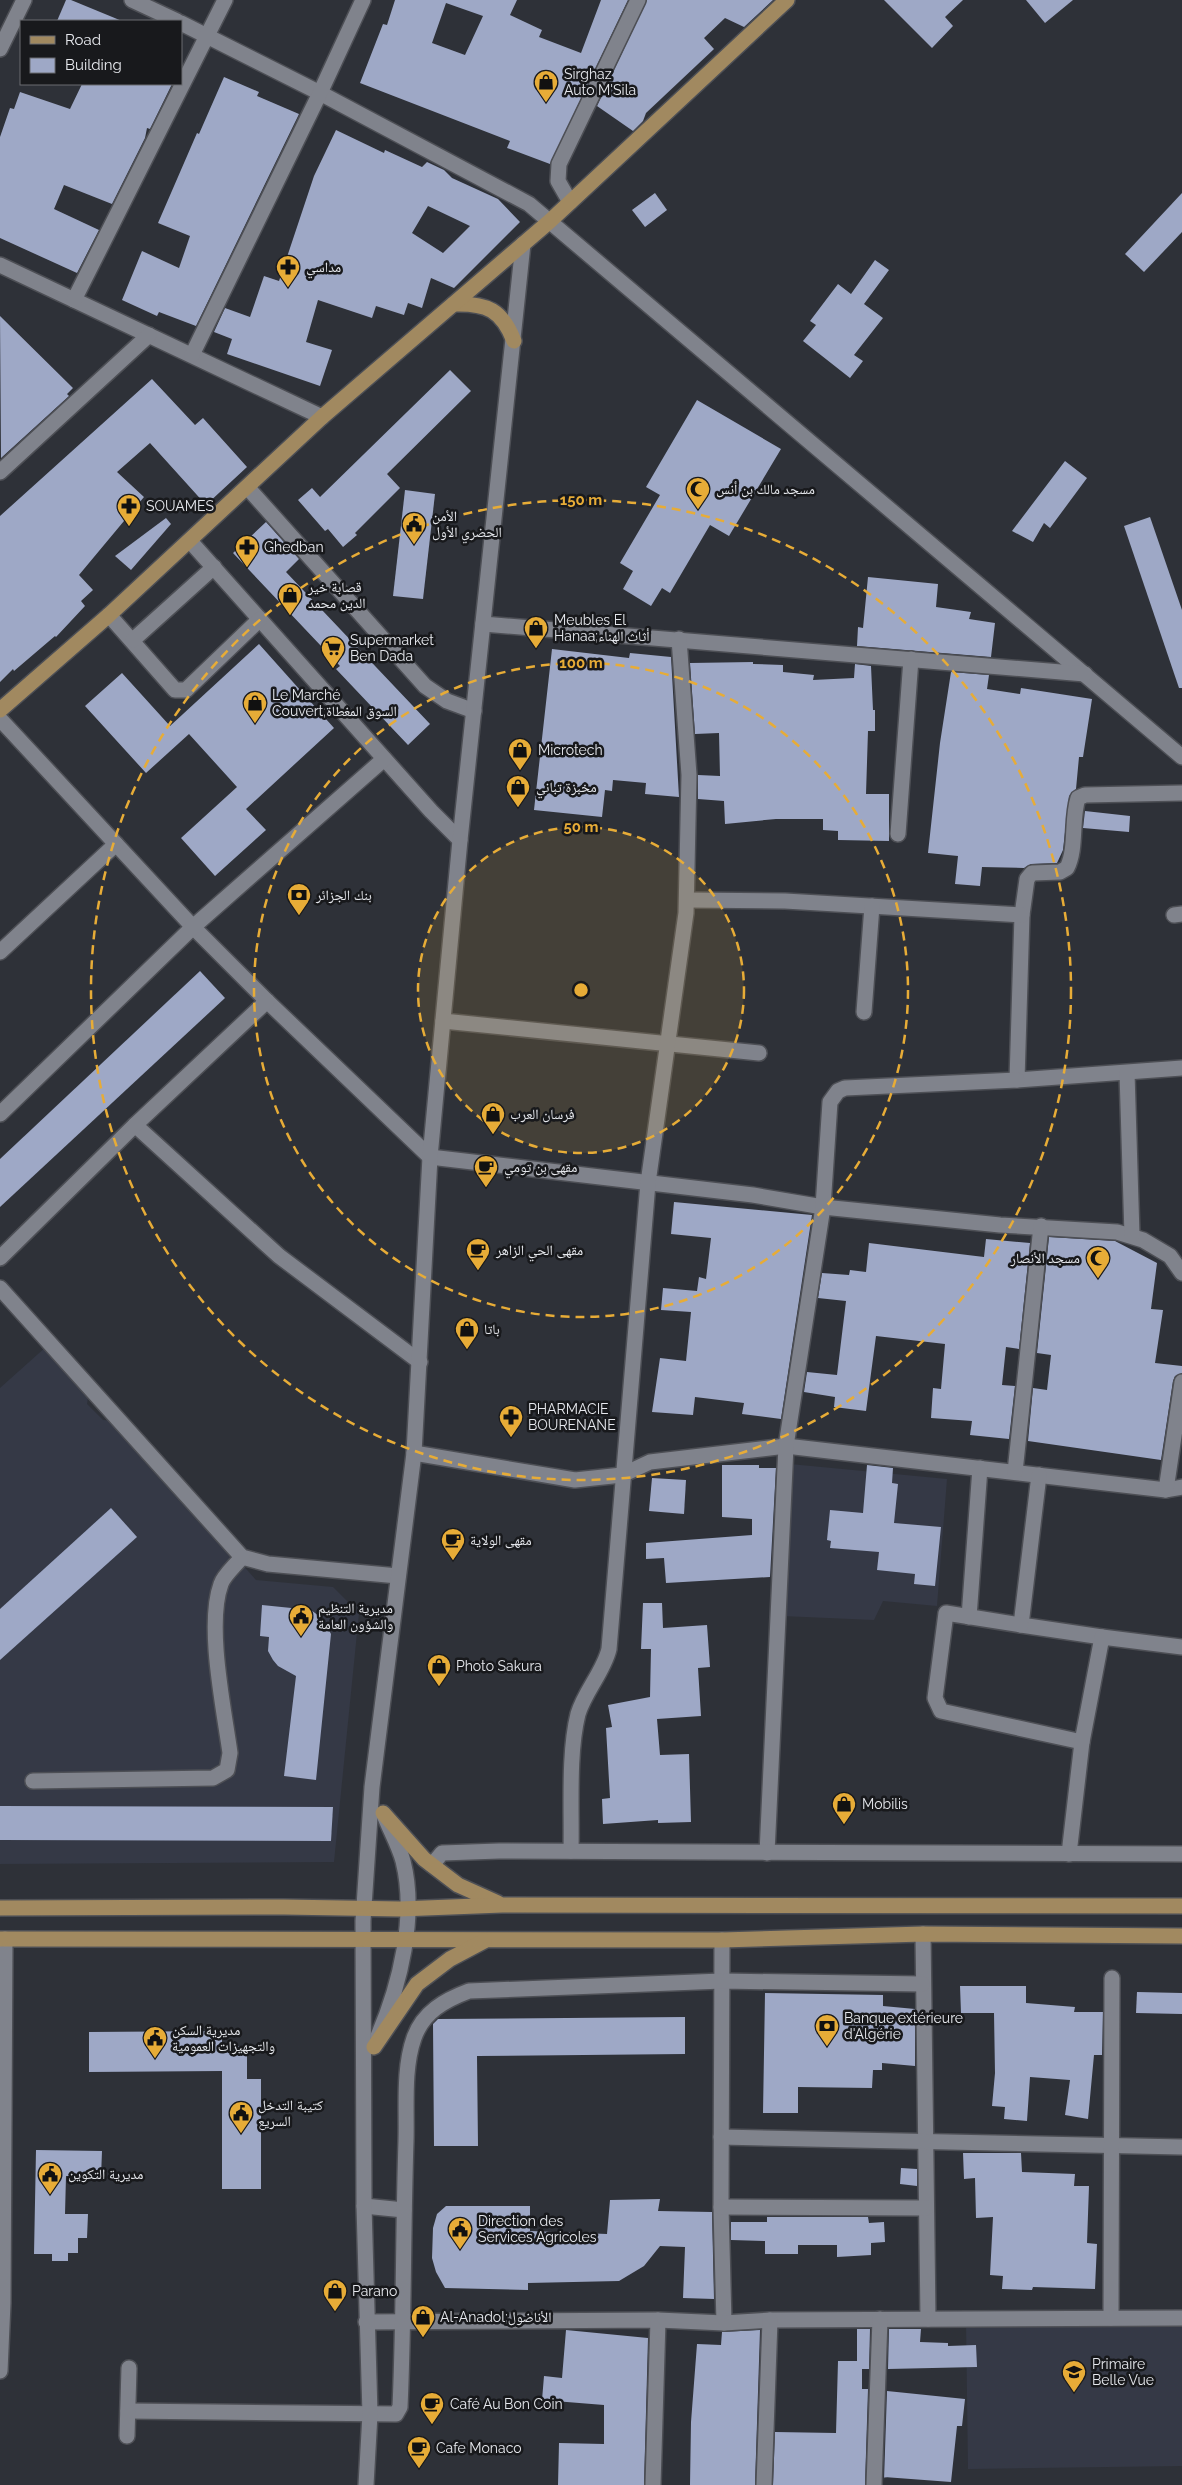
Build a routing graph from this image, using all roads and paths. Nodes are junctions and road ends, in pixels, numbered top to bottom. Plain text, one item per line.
1 (24, 0) edge
2 (132, 0) edge
3 (225, 0) edge
4 (363, 0) edge
5 (638, 0) edge
6 (787, 0) edge
7 (175, 20) edge
8 (182, 24) edge
9 (208, 36) junction
10 (0, 49) edge
11 (320, 93) junction
12 (570, 202) junction
13 (550, 220) junction
14 (523, 244) junction
15 (0, 265) edge
16 (74, 300) junction
17 (454, 304) junction
18 (149, 336) junction
19 (514, 341) junction
20 (192, 355) junction
21 (322, 417) junction
22 (0, 472) edge
23 (248, 488) junction
24 (190, 541) junction
25 (214, 567) junction
26 (109, 616) junction
27 (260, 619) junction
28 (483, 624) junction
29 (679, 639) junction
30 (132, 640) junction
31 (911, 659) junction
32 (1086, 674) junction
33 (0, 710) edge
34 (474, 711) junction
35 (0, 719) edge
36 (1182, 757) edge
37 (384, 759) junction
38 (1182, 793) edge
39 (898, 834) dead end
40 (460, 840) junction
41 (116, 844) junction
42 (687, 900) junction
43 (872, 906) junction
44 (1022, 916) junction
45 (193, 927) junction
46 (0, 952) edge
47 (267, 1001) junction
48 (864, 1012) dead end
49 (443, 1020) junction
50 (667, 1044) junction
51 (759, 1053) dead end
52 (1182, 1068) edge
53 (1128, 1073) junction
54 (1017, 1080) junction
55 (0, 1114) edge
56 (135, 1125) junction
57 (430, 1157) junction
58 (648, 1183) junction
59 (823, 1208) junction
60 (1042, 1226) junction
61 (1132, 1235) junction
62 (0, 1258) edge
63 (1182, 1273) edge
64 (0, 1288) edge
65 (420, 1362) junction
66 (1182, 1382) edge
67 (786, 1446) junction
68 (414, 1453) junction
69 (980, 1468) junction
70 (1015, 1472) junction
71 (622, 1475) junction
72 (1039, 1475) junction
73 (1182, 1487) edge
74 (1166, 1490) junction
75 (242, 1557) junction
76 (398, 1576) junction
77 (969, 1617) junction
78 (1021, 1625) junction
79 (1102, 1637) junction
80 (1182, 1647) edge
81 (1082, 1742) junction
82 (33, 1781) dead end
83 (372, 1787) junction
84 (383, 1813) junction
85 (571, 1851) junction
86 (767, 1853) junction
87 (1069, 1854) junction
88 (1182, 1854) edge
89 (432, 1865) junction
90 (502, 1905) junction
91 (1182, 1906) edge
92 (364, 1907) junction
93 (0, 1908) edge
94 (406, 1909) junction
95 (923, 1934) junction
96 (1182, 1936) edge
97 (2, 1939) edge
98 (405, 1939) junction
99 (488, 1939) junction
100 (363, 1940) junction
101 (722, 1940) junction
102 (1112, 1978) dead end
103 (722, 1981) junction
104 (922, 1984) junction
105 (374, 2047) junction
106 (362, 2072) junction
107 (720, 2137) junction
108 (926, 2140) junction
109 (1110, 2145) junction
110 (1182, 2147) edge
111 (2, 2161) edge
112 (364, 2206) junction
113 (721, 2207) junction
114 (926, 2208) junction
115 (404, 2210) junction
116 (1, 2303) edge
117 (1111, 2318) junction
118 (1182, 2318) edge
119 (928, 2319) junction
120 (658, 2320) junction
121 (770, 2320) junction
122 (880, 2320) junction
123 (404, 2321) junction
124 (366, 2322) junction
125 (724, 2323) junction
126 (129, 2368) dead end
127 (0, 2371) edge
128 (128, 2411) junction
129 (370, 2414) junction
130 (127, 2436) dead end
131 (366, 2485) edge
132 (653, 2485) edge
133 (764, 2485) edge
134 (874, 2485) edge

1 - 10 street
2 - 7 street
3 - 9 street
4 - 11 street
5 - 12 street
6 - 12 main road
8 - 9 street
9 - 11 street
9 - 16 street
11 - 13 street
11 - 20 street
12 - 13 main road
13 - 14 main road
13 - 32 street
14 - 17 main road
14 - 19 street
15 - 16 street
16 - 18 street
17 - 19 main road
17 - 21 main road
18 - 20 street
18 - 22 street
19 - 28 street
20 - 21 street
21 - 23 main road
23 - 24 main road
23 - 34 street
24 - 25 street
24 - 26 main road
25 - 27 street
25 - 30 street
26 - 30 street
26 - 33 main road
27 - 30 street
27 - 37 street
28 - 29 street
28 - 34 street
29 - 31 street
29 - 42 street
31 - 32 street
31 - 39 street
32 - 36 street
34 - 40 street
35 - 41 street
37 - 40 street
37 - 45 street
38 - 44 street
40 - 49 street
41 - 45 street
41 - 46 street
42 - 43 street
42 - 50 street
43 - 44 street
43 - 48 street
44 - 54 street
45 - 47 street
45 - 55 street
47 - 56 street
47 - 57 street
49 - 50 street
49 - 57 street
50 - 51 street
50 - 58 street
52 - 53 street
53 - 54 street
53 - 61 street
54 - 59 street
56 - 62 street
56 - 65 street
57 - 58 street
57 - 65 street
58 - 59 street
58 - 71 street
59 - 60 street
59 - 67 street
60 - 61 street
60 - 70 street
61 - 63 street
64 - 75 street
65 - 68 street
66 - 74 street
67 - 69 street
67 - 71 street
67 - 86 street
68 - 71 street
68 - 76 street
69 - 70 street
69 - 77 street
70 - 72 street
71 - 85 street
72 - 74 street
72 - 78 street
73 - 74 street
75 - 76 street
75 - 82 street
76 - 83 street
77 - 78 street
77 - 81 street
78 - 79 street
79 - 80 street
79 - 81 street
81 - 87 street
83 - 84 street
83 - 92 street
84 - 89 main road
84 - 94 street
85 - 86 street
85 - 89 street
86 - 87 street
87 - 88 street
89 - 90 main road
90 - 91 main road
90 - 94 main road
92 - 93 main road
92 - 94 main road
92 - 100 street
94 - 98 street
95 - 96 main road
95 - 101 main road
95 - 104 street
97 - 100 main road
97 - 111 street
98 - 99 main road
98 - 100 main road
98 - 105 street
99 - 101 main road
99 - 105 main road
100 - 106 street
101 - 103 street
102 - 109 street
103 - 104 street
103 - 107 street
103 - 115 street
104 - 108 street
105 - 106 street
106 - 112 street
107 - 108 street
107 - 113 street
108 - 109 street
108 - 114 street
109 - 110 street
109 - 117 street
111 - 116 street
112 - 115 street
112 - 124 street
113 - 114 street
113 - 125 street
114 - 119 street
115 - 123 street
116 - 127 street
117 - 118 street
117 - 119 street
119 - 122 street
120 - 123 street
120 - 125 street
120 - 132 street
121 - 122 street
121 - 125 street
121 - 133 street
122 - 134 street
123 - 124 street
123 - 129 street
124 - 129 street
126 - 128 street
128 - 129 street
128 - 130 street
129 - 131 street

